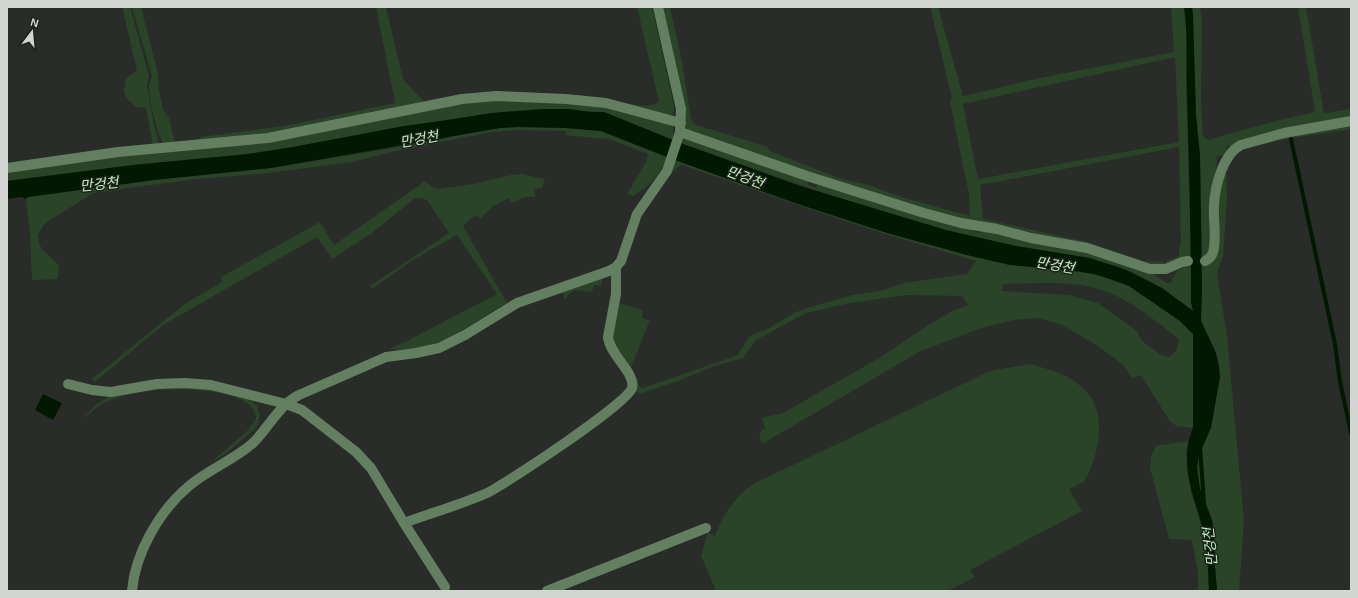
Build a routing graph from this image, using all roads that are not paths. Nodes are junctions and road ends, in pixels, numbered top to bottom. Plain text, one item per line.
1 (658, 7) edge
2 (1351, 121) edge
3 (679, 131) junction
4 (7, 168) edge
5 (1188, 261) dead end
6 (1205, 261) dead end
7 (616, 267) junction
8 (68, 384) dead end
9 (286, 404) junction
10 (404, 523) junction
11 (706, 528) dead end
12 (445, 587) dead end
13 (132, 591) edge
14 (547, 591) edge

1 - 3 street
2 - 6 street
3 - 4 street
3 - 5 street
3 - 7 street
7 - 9 street
7 - 10 street
8 - 9 street
9 - 10 street
9 - 13 street
10 - 12 street
11 - 14 street

